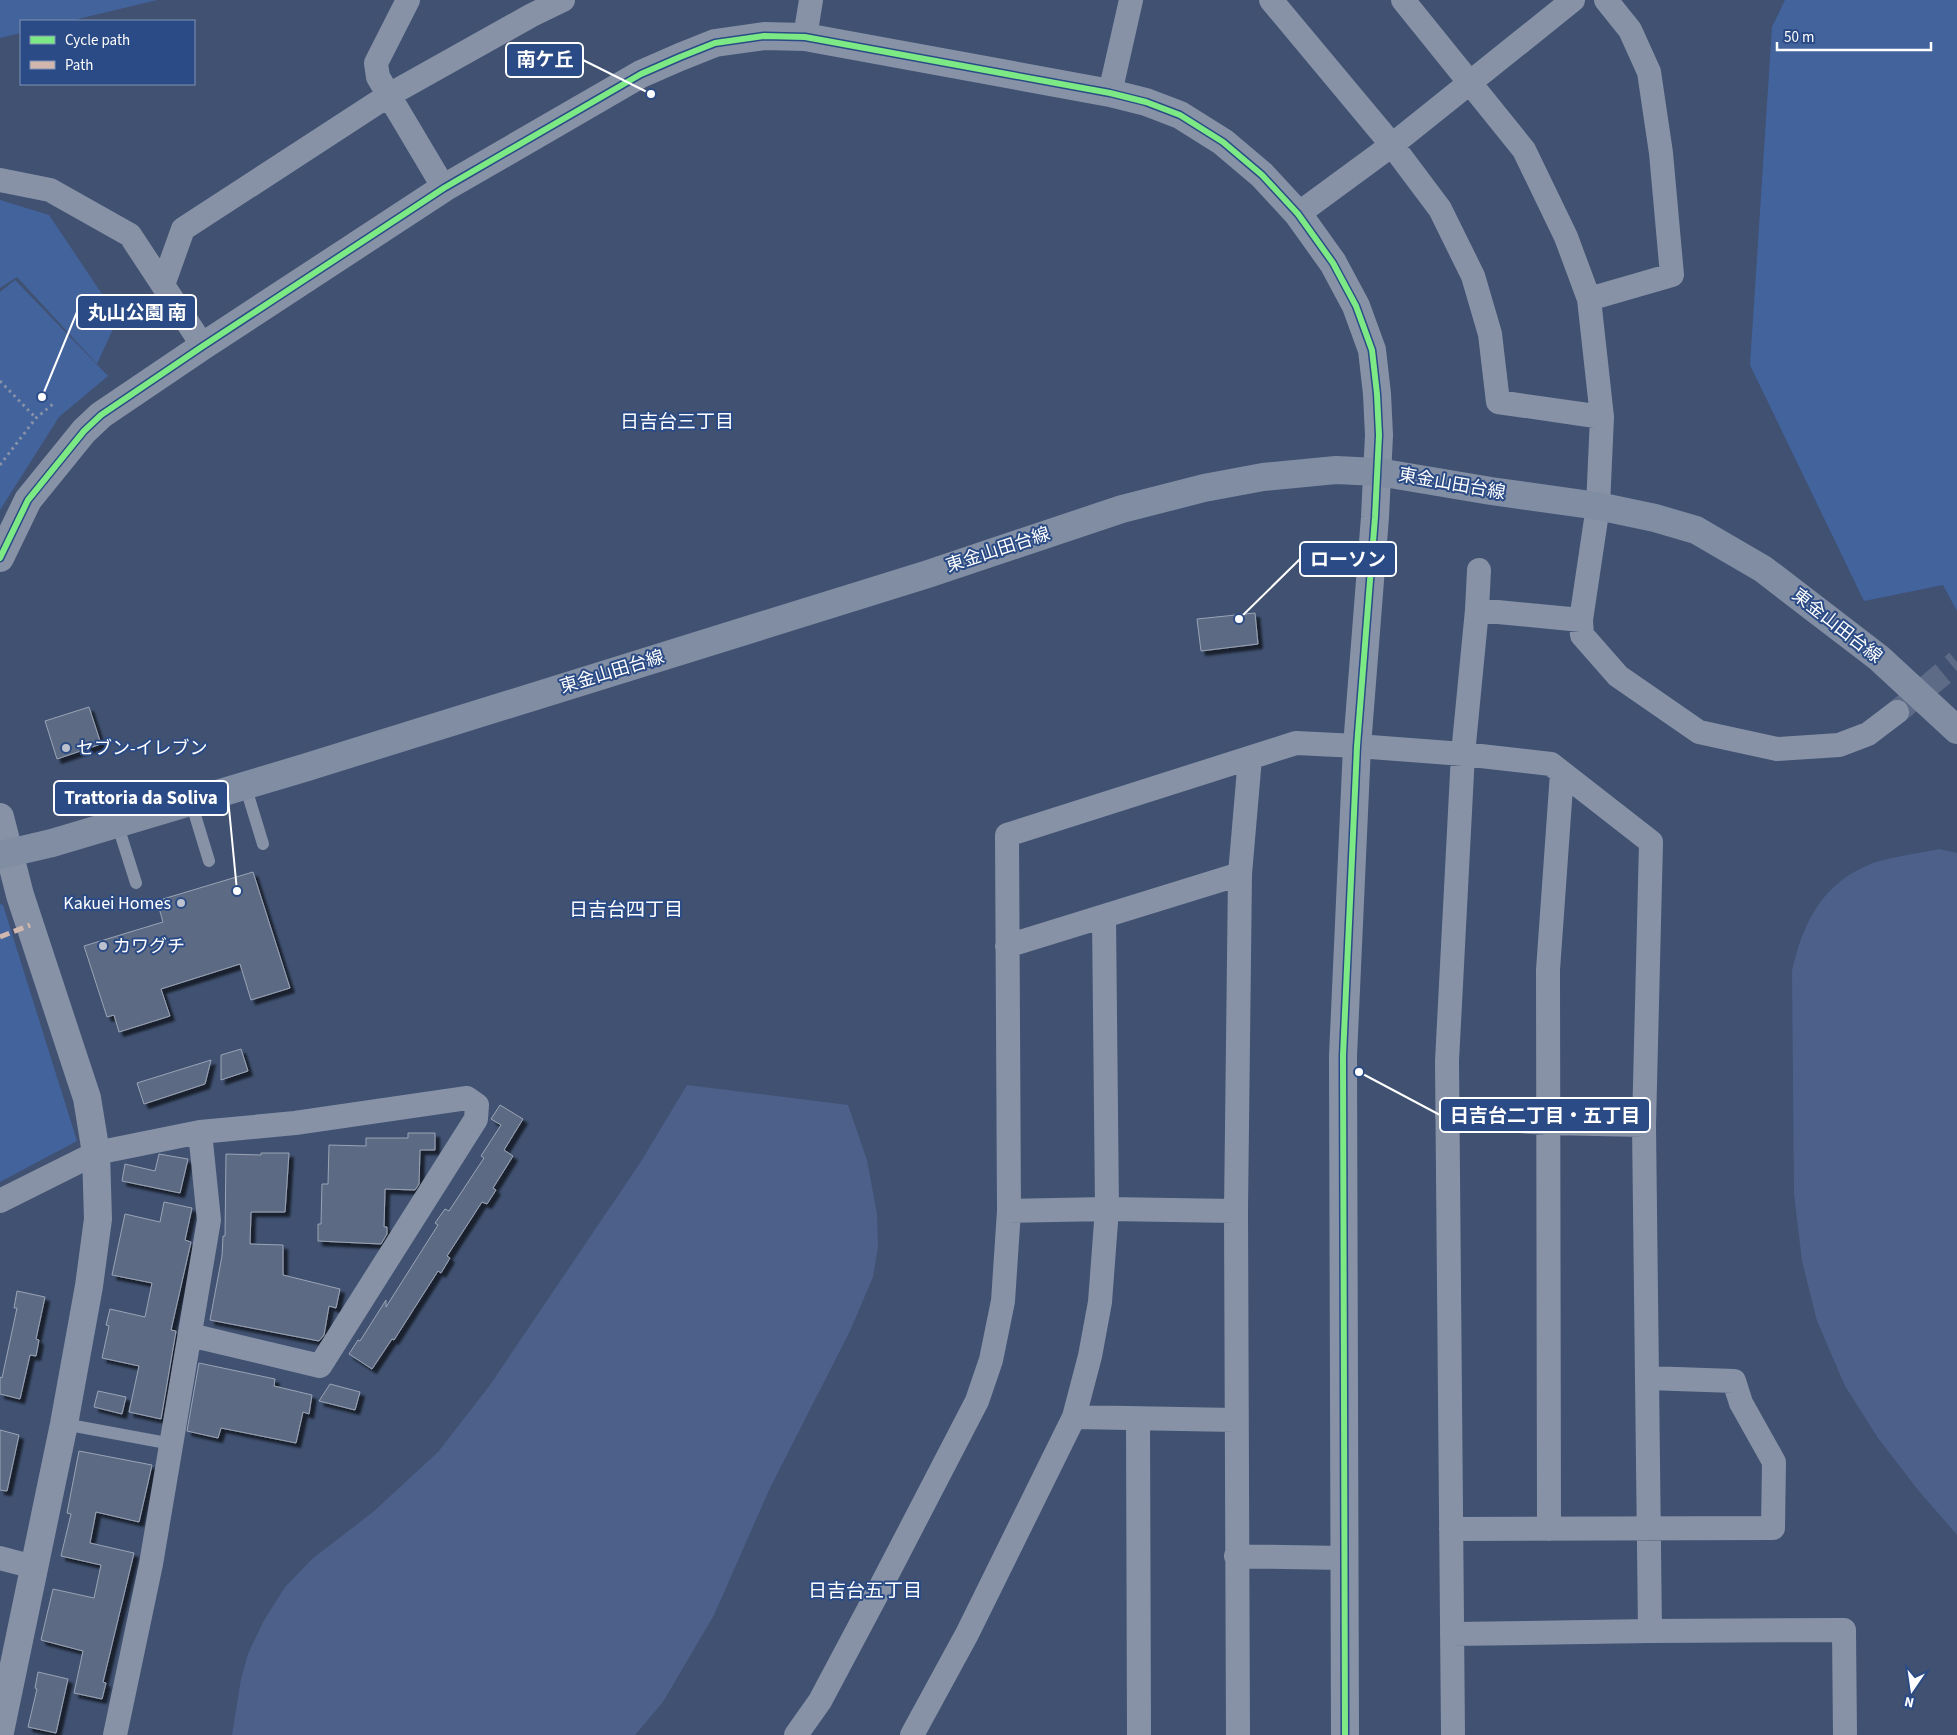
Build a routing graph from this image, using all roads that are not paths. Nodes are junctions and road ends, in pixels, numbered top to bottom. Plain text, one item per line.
1 (408, 0) edge
2 (563, 0) edge
3 (811, 0) edge
4 (1271, 0) edge
5 (1403, 0) edge
6 (1572, 0) edge
7 (1606, 0) edge
8 (1127, 1) edge
9 (805, 37) junction
10 (1471, 82) junction
11 (1110, 92) junction
12 (389, 95) junction
13 (1392, 145) junction
14 (0, 180) edge
15 (444, 188) junction
16 (1298, 214) junction
17 (163, 285) junction
18 (1589, 299) junction
19 (203, 346) junction
20 (1602, 417) junction
21 (1378, 472) junction
22 (1598, 506) junction
23 (0, 558) edge
24 (1479, 570) dead end
25 (1477, 610) junction
26 (1581, 620) junction
27 (1897, 712) tunnel mouth
28 (1957, 730) edge
29 (1357, 746) junction
30 (1463, 754) junction
31 (1250, 758) junction
32 (1562, 773) junction
33 (245, 786) junction
34 (191, 802) junction
35 (0, 817) edge
36 (117, 824) junction
37 (263, 844) dead end
38 (5, 854) edge
39 (209, 861) dead end
40 (1240, 874) junction
41 (136, 883) dead end
42 (1104, 917) junction
43 (1007, 946) junction
44 (1447, 1116) junction
45 (1547, 1123) junction
46 (1644, 1125) junction
47 (200, 1132) junction
48 (96, 1152) junction
49 (0, 1201) edge
50 (1107, 1209) junction
51 (1009, 1210) junction
52 (1236, 1210) junction
53 (190, 1335) junction
54 (1648, 1378) junction
55 (1074, 1417) junction
56 (1138, 1418) junction
57 (1235, 1420) junction
58 (64, 1424) junction
59 (172, 1444) junction
60 (1649, 1528) junction
61 (1451, 1529) junction
62 (1550, 1529) junction
63 (1236, 1556) junction
64 (0, 1558) edge
65 (1344, 1558) junction
66 (34, 1567) junction
67 (1650, 1631) junction
68 (1452, 1634) junction
69 (6, 1728) edge
70 (115, 1735) edge
71 (796, 1735) edge
72 (912, 1735) edge
73 (1139, 1735) edge
74 (1238, 1735) edge
75 (1345, 1735) edge
76 (1453, 1735) edge
77 (1844, 1735) edge

1 - 12 street
2 - 12 street
3 - 9 street
4 - 13 street
5 - 10 street
6 - 10 street
7 - 18 street
8 - 11 street
9 - 11 street
9 - 15 street
10 - 13 street
10 - 18 street
11 - 16 street
12 - 15 street
12 - 17 street
13 - 16 street
13 - 20 street
14 - 17 street
15 - 19 street
16 - 21 street
17 - 19 street
18 - 20 street
19 - 23 street
20 - 22 street
21 - 22 main road, 東金山田台線
21 - 29 street
21 - 33 main road, 東金山田台線
22 - 26 street
22 - 28 main road, 東金山田台線
24 - 25 street
25 - 26 street
25 - 30 street
26 - 27 street
29 - 30 street
29 - 31 street
29 - 65 street
30 - 32 street
30 - 44 street
31 - 40 street
31 - 43 street
32 - 45 street
32 - 46 street
33 - 34 main road, 東金山田台線
33 - 37 lane
34 - 36 main road, 東金山田台線
34 - 39 lane
35 - 38 street
36 - 38 main road, 東金山田台線
36 - 41 lane
38 - 48 street
40 - 42 street
40 - 52 street
42 - 43 street
42 - 50 street
43 - 51 street
44 - 45 street
44 - 61 street
45 - 46 street
45 - 62 street
46 - 54 street
47 - 48 street
47 - 53 street
47 - 53 street
48 - 49 street
48 - 58 street
50 - 51 street
50 - 52 street
50 - 55 street
51 - 71 street
52 - 57 street
53 - 59 street
54 - 60 street
54 - 60 street
55 - 56 street
55 - 72 street
56 - 57 street
56 - 73 street
57 - 63 street
58 - 59 lane
58 - 66 street
59 - 70 street
60 - 62 street
60 - 67 street
61 - 62 street
61 - 68 street
63 - 65 street
63 - 74 street
64 - 66 street
65 - 75 street
66 - 69 street
67 - 68 street
67 - 77 street
68 - 76 street

